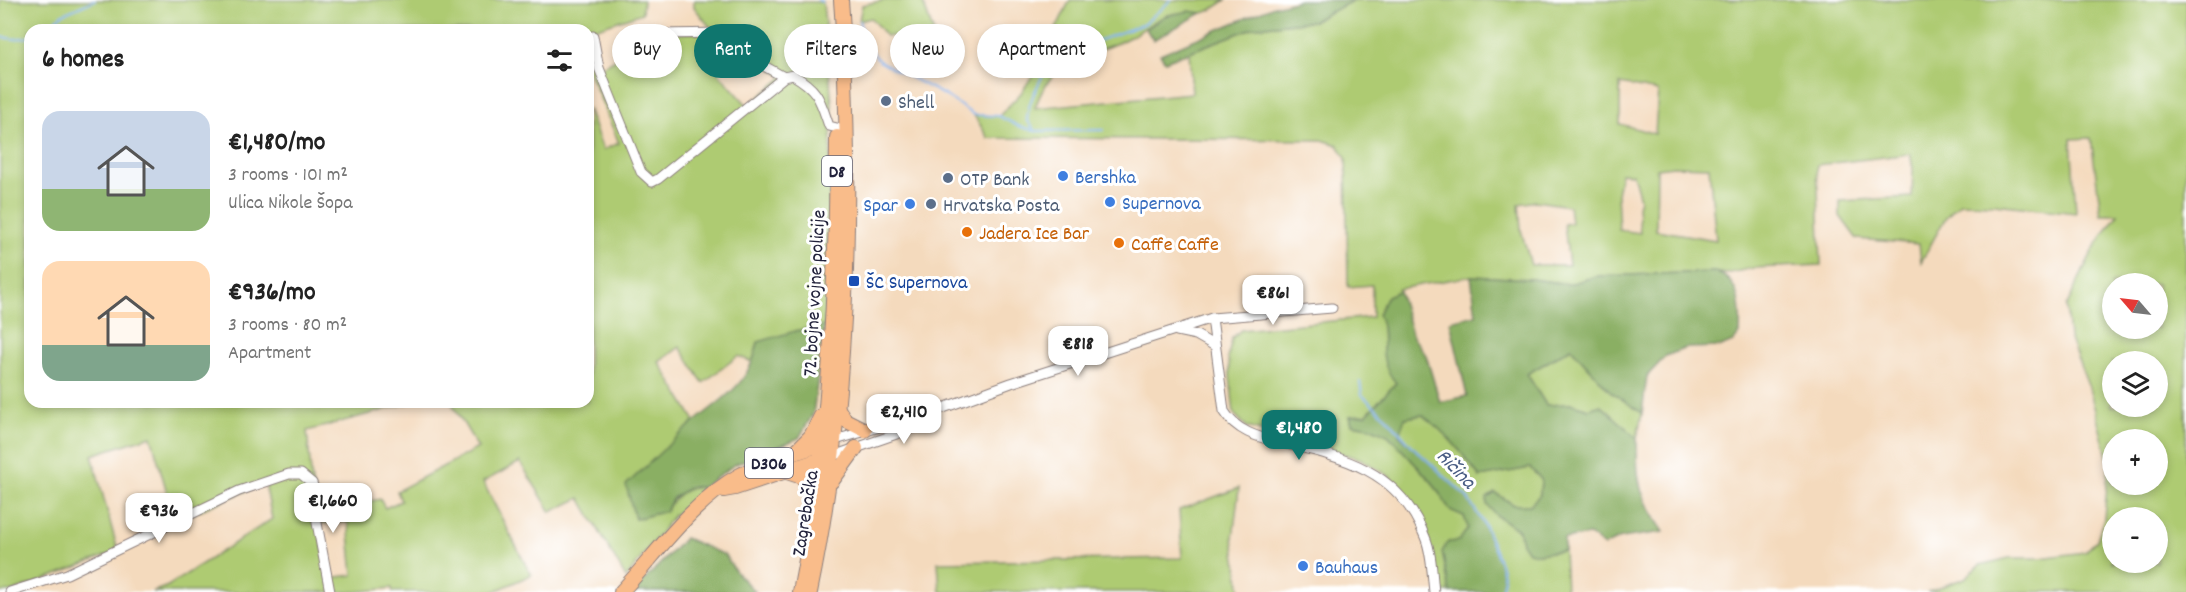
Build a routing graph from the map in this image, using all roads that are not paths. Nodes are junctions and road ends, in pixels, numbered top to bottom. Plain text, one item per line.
1 (832, 0) edge
2 (841, 0) edge
3 (682, 34) edge
4 (594, 41) edge
5 (784, 77) joint
6 (799, 78) edge
7 (837, 128) junction
8 (1332, 308) dead end
9 (1212, 318) junction
10 (1174, 330) junction
11 (1215, 346) junction
12 (832, 409) junction
13 (935, 411) junction
14 (865, 430) junction
15 (828, 442) junction
16 (856, 448) junction
17 (789, 455) junction
18 (826, 458) junction
19 (784, 471) junction
20 (828, 485) junction
21 (722, 490) junction
22 (814, 494) junction
23 (10, 592) edge
24 (330, 592) edge
25 (621, 592) edge
26 (800, 592) edge
27 (810, 592) edge
28 (1434, 592) edge

1 - 7 main road, 72. bojne vojne policije / D8
2 - 12 main road, 72. bojne vojne policije / D8
3 - 5 street
4 - 5 street
6 - 7 street
7 - 12 main road, 72. bojne vojne policije / D8
8 - 9 street
9 - 10 street
9 - 11 street
10 - 11 street
10 - 13 street
11 - 28 street
12 - 14 main road
12 - 15 main road, 72. bojne vojne policije / D8
12 - 17 main road
13 - 14 street
13 - 16 street
14 - 15 street
15 - 17 main road, D306
15 - 18 main road, Zagrebačka / D8
16 - 18 street
16 - 20 main road
17 - 21 main road, D306
18 - 19 main road, D306
18 - 20 main road, Zagrebačka / D8
18 - 22 main road, Zagrebačka / D8
19 - 21 main road, D306
19 - 22 main road
20 - 27 main road, Zagrebačka / D8
21 - 25 main road, D306
22 - 26 main road, Zagrebačka / D8
23 - 24 street

